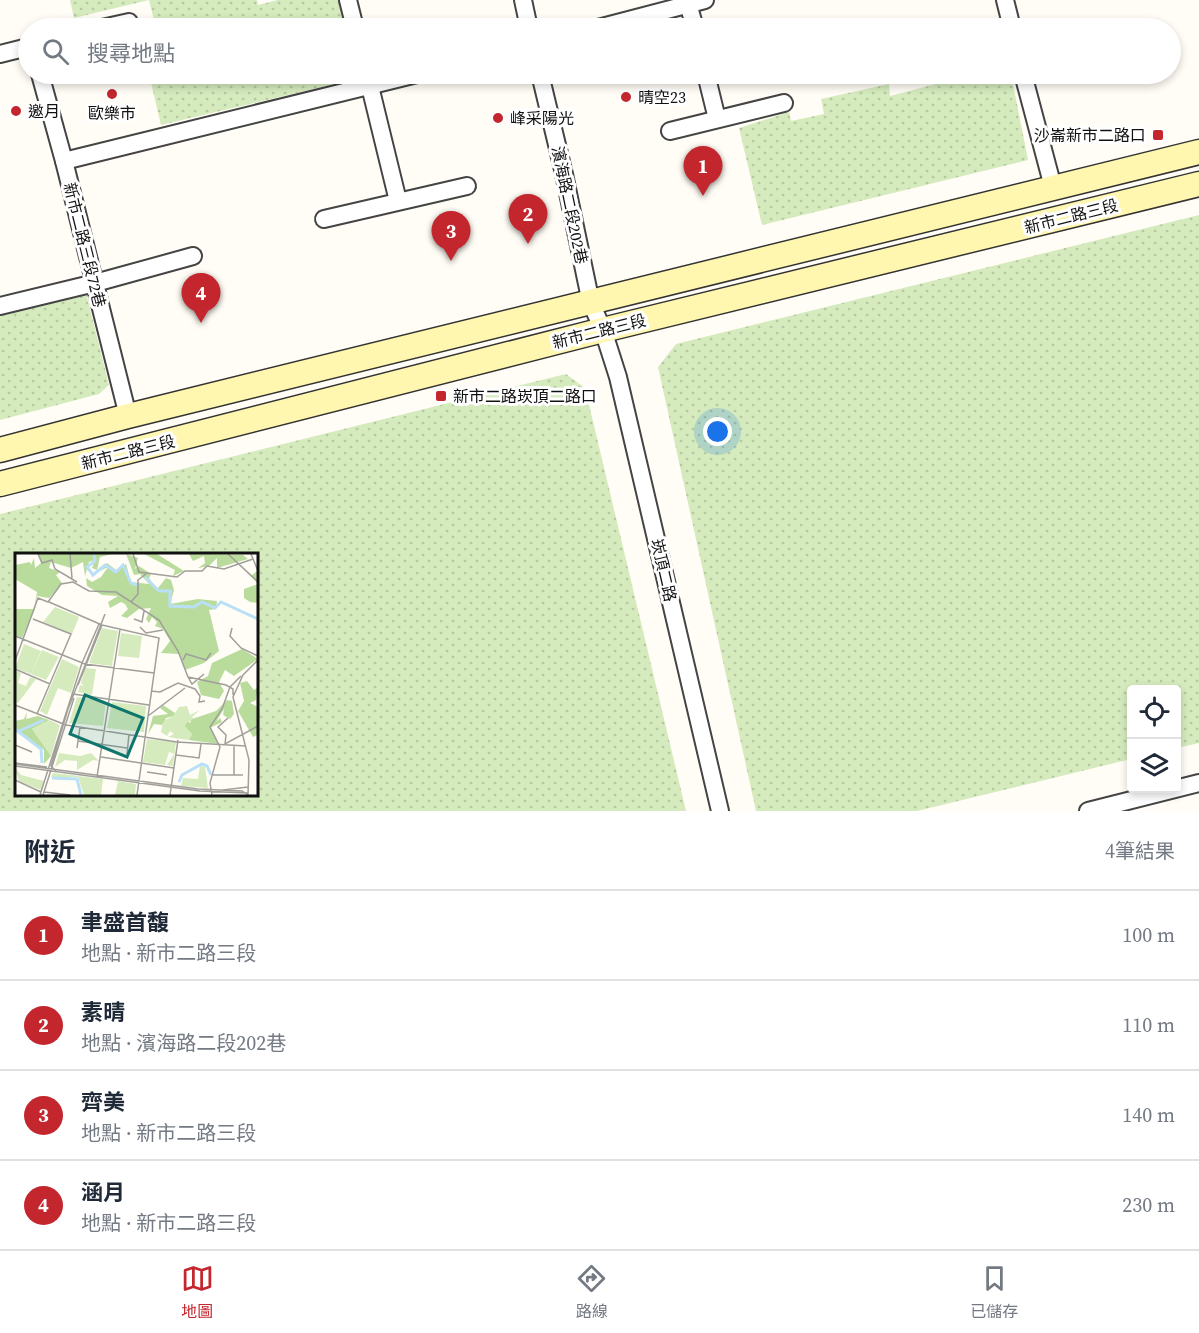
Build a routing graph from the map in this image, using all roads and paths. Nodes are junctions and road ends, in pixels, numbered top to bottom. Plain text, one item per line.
1 (348, 0) edge
2 (522, 0) edge
3 (705, 0) edge
4 (1005, 0) edge
5 (688, 2) edge
6 (352, 18) edge
7 (526, 18) edge
8 (633, 18) edge
9 (692, 18) edge
10 (1010, 18) edge
11 (18, 49) edge
12 (0, 54) edge
13 (43, 84) edge
14 (349, 84) edge
15 (369, 84) edge
16 (542, 84) edge
17 (708, 84) edge
18 (1026, 84) edge
19 (784, 102) dead end
20 (717, 119) junction
21 (670, 132) dead end
22 (1199, 152) edge
23 (64, 161) junction
24 (1199, 184) edge
25 (467, 186) dead end
26 (1053, 187) junction
27 (398, 201) junction
28 (324, 219) dead end
29 (194, 256) dead end
30 (95, 283) junction
31 (591, 303) junction
32 (0, 306) edge
33 (603, 330) junction
34 (128, 417) junction
35 (0, 450) edge
36 (0, 484) edge
37 (1199, 783) edge
38 (720, 811) edge
39 (1089, 811) edge

1 - 6 street
2 - 7 street
3 - 5 street
4 - 10 street
5 - 8 street
5 - 9 street
11 - 12 street
13 - 23 street, 新市二路三段72巷
14 - 23 street
15 - 27 street
16 - 31 street, 濱海路二段202巷
17 - 20 street
18 - 26 street
19 - 20 street
20 - 21 street
22 - 26 street, 新市二路三段
23 - 30 street, 新市二路三段72巷
24 - 33 street, 新市二路三段
25 - 27 street
26 - 31 street, 新市二路三段
27 - 28 street
29 - 30 street
30 - 32 street
30 - 34 street, 新市二路三段72巷
31 - 33 street, 濱海路二段202巷
31 - 34 street, 新市二路三段
33 - 36 street, 新市二路三段
33 - 38 street, 崁頂二路
34 - 35 street, 新市二路三段
37 - 39 street

